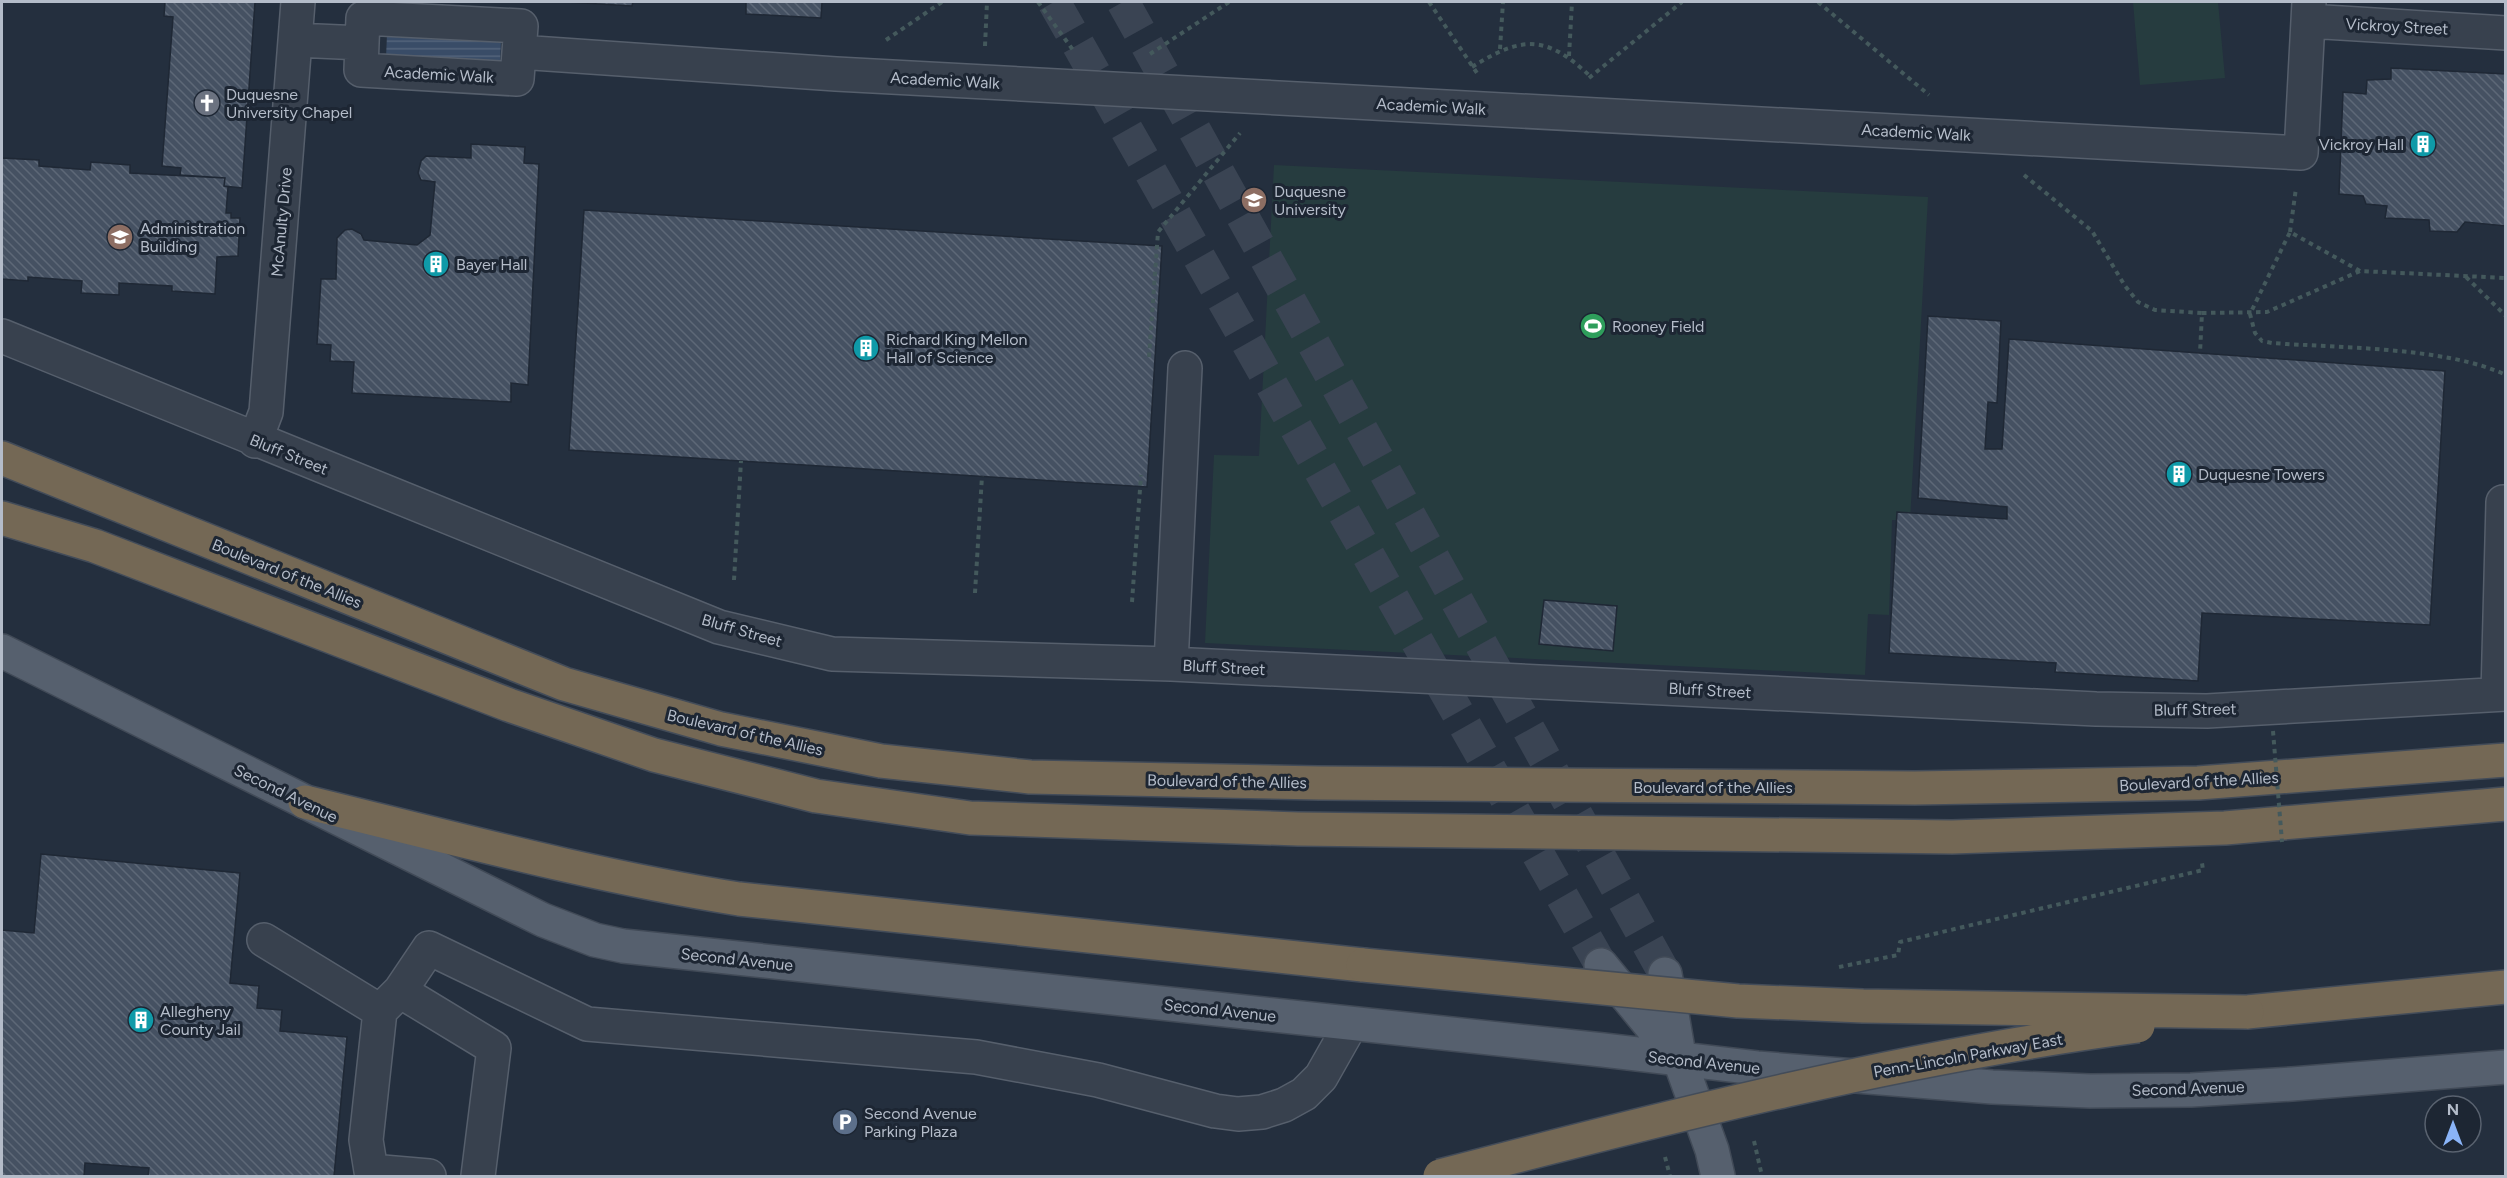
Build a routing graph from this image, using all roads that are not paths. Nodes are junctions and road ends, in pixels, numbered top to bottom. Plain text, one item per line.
1 (298, 2) edge
2 (2308, 11) edge
3 (2505, 33) edge
4 (295, 40) junction
5 (362, 43) junction
6 (519, 52) junction
7 (2, 336) edge
8 (1185, 368) dead end
9 (255, 441) junction
10 (2, 458) edge
11 (2, 502) edge
12 (2503, 502) dead end
13 (2, 518) edge
14 (95, 546) junction
15 (2, 651) edge
16 (1172, 664) junction
17 (2502, 694) edge
18 (2505, 760) edge
19 (305, 802) junction
20 (2505, 804) edge
21 (264, 940) dead end
22 (1601, 966) tunnel mouth
23 (1665, 974) tunnel mouth
24 (2505, 987) edge
25 (390, 1001) junction
26 (2247, 1012) junction
27 (1351, 1024) junction
28 (1680, 1061) junction
29 (2505, 1067) edge
30 (1715, 1163) edge
31 (429, 1176) edge
32 (478, 1176) edge
33 (1440, 1176) edge

1 - 4 street, McAnulty Drive
2 - 3 street, Vickroy Street
2 - 6 street, Academic Walk
4 - 5 street
4 - 9 street, McAnulty Drive
5 - 6 street, Academic Walk
5 - 6 street, Academic Walk
7 - 9 street, Bluff Street
8 - 16 street
9 - 16 street, Bluff Street
10 - 18 highway, Boulevard of the Allies
11 - 14 highway
12 - 17 street
13 - 14 highway
14 - 20 highway
15 - 19 main road, Second Avenue
16 - 17 street, Bluff Street
19 - 26 highway, bridge
19 - 27 main road, Second Avenue
21 - 25 street
22 - 28 main road
23 - 28 main road
24 - 26 highway, Penn-Lincoln Parkway East
25 - 27 street
25 - 31 street
25 - 32 street
26 - 33 highway, Penn-Lincoln Parkway East, bridge
27 - 28 main road, Second Avenue
28 - 29 main road, Second Avenue
28 - 30 main road

